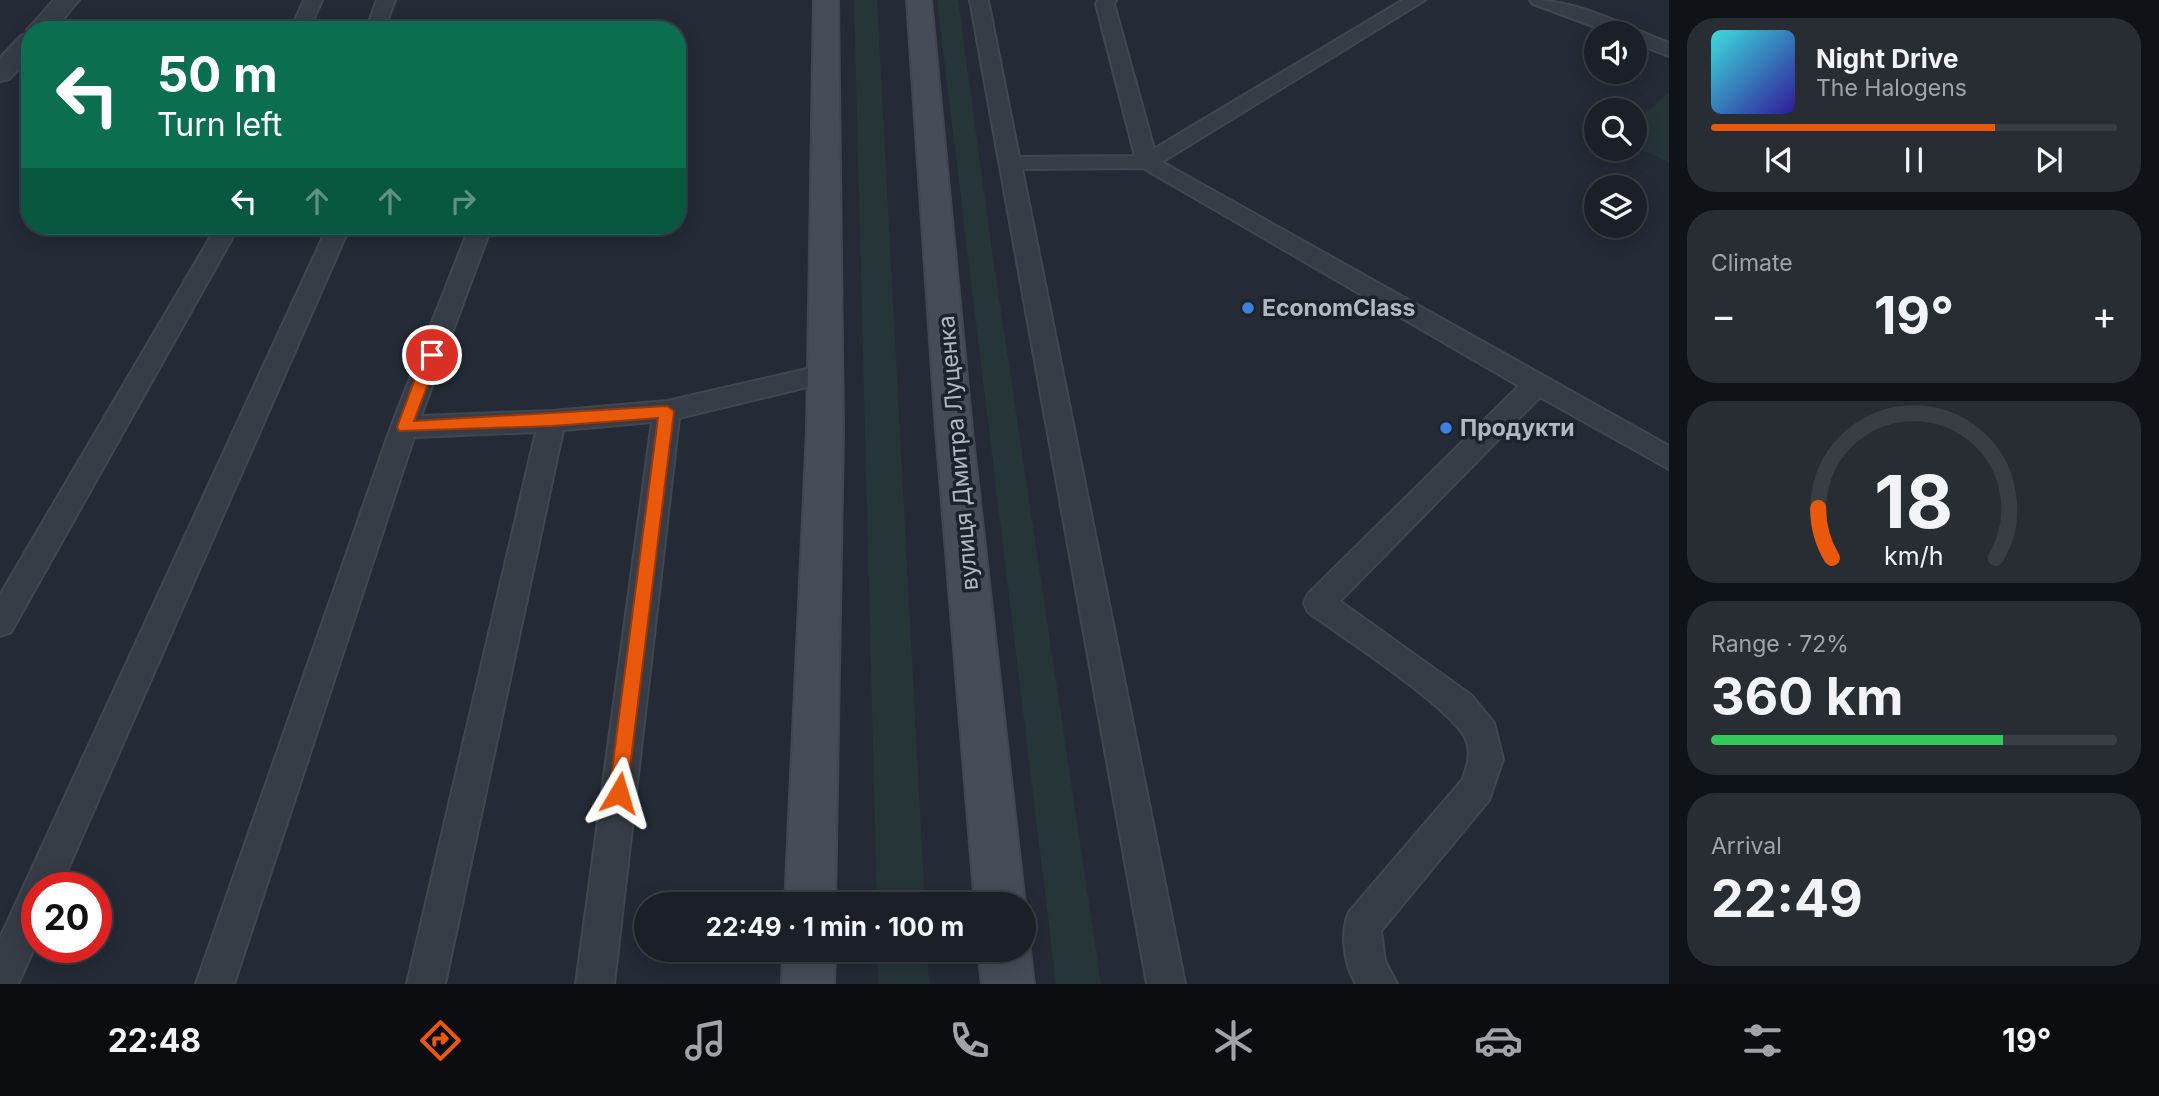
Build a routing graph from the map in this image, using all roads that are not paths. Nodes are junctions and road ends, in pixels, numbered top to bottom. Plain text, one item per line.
1 (66, 0) edge
2 (313, 0) edge
3 (386, 0) edge
4 (826, 0) edge
5 (919, 0) edge
6 (979, 0) edge
7 (1107, 0) edge
8 (1416, 0) edge
9 (1539, 0) edge
10 (48, 21) edge
11 (304, 21) edge
12 (379, 21) edge
13 (1596, 21) edge
14 (1647, 41) edge
15 (1669, 50) edge
16 (21, 51) edge
17 (0, 73) edge
18 (1147, 162) junction
19 (1008, 163) junction
20 (223, 235) edge
21 (335, 235) edge
22 (477, 235) edge
23 (824, 374) junction
24 (1537, 384) junction
25 (667, 411) junction
26 (552, 421) junction
27 (404, 427) junction
28 (1669, 459) edge
29 (0, 622) edge
30 (49, 872) edge
31 (810, 892) edge
32 (999, 892) edge
33 (21, 934) edge
34 (809, 962) edge
35 (1005, 962) edge
36 (0, 981) edge
37 (215, 984) edge
38 (426, 984) edge
39 (595, 984) edge
40 (808, 984) edge
41 (1007, 984) edge
42 (1166, 984) edge
43 (1378, 984) edge

1 - 10 street
2 - 11 lane
3 - 12 lane
4 - 23 main road
5 - 32 main road, вулиця Дмитра Луценка
6 - 19 lane
7 - 18 lane
8 - 18 lane
9 - 13 lane
14 - 15 lane
16 - 17 street
18 - 19 lane
18 - 24 lane
19 - 42 lane
20 - 29 lane
21 - 30 lane
22 - 27 lane
23 - 25 lane
23 - 31 main road
24 - 28 lane
24 - 43 lane
25 - 26 lane
25 - 39 lane
26 - 27 lane
26 - 38 lane
27 - 37 lane
33 - 36 lane
34 - 40 main road
35 - 41 main road

